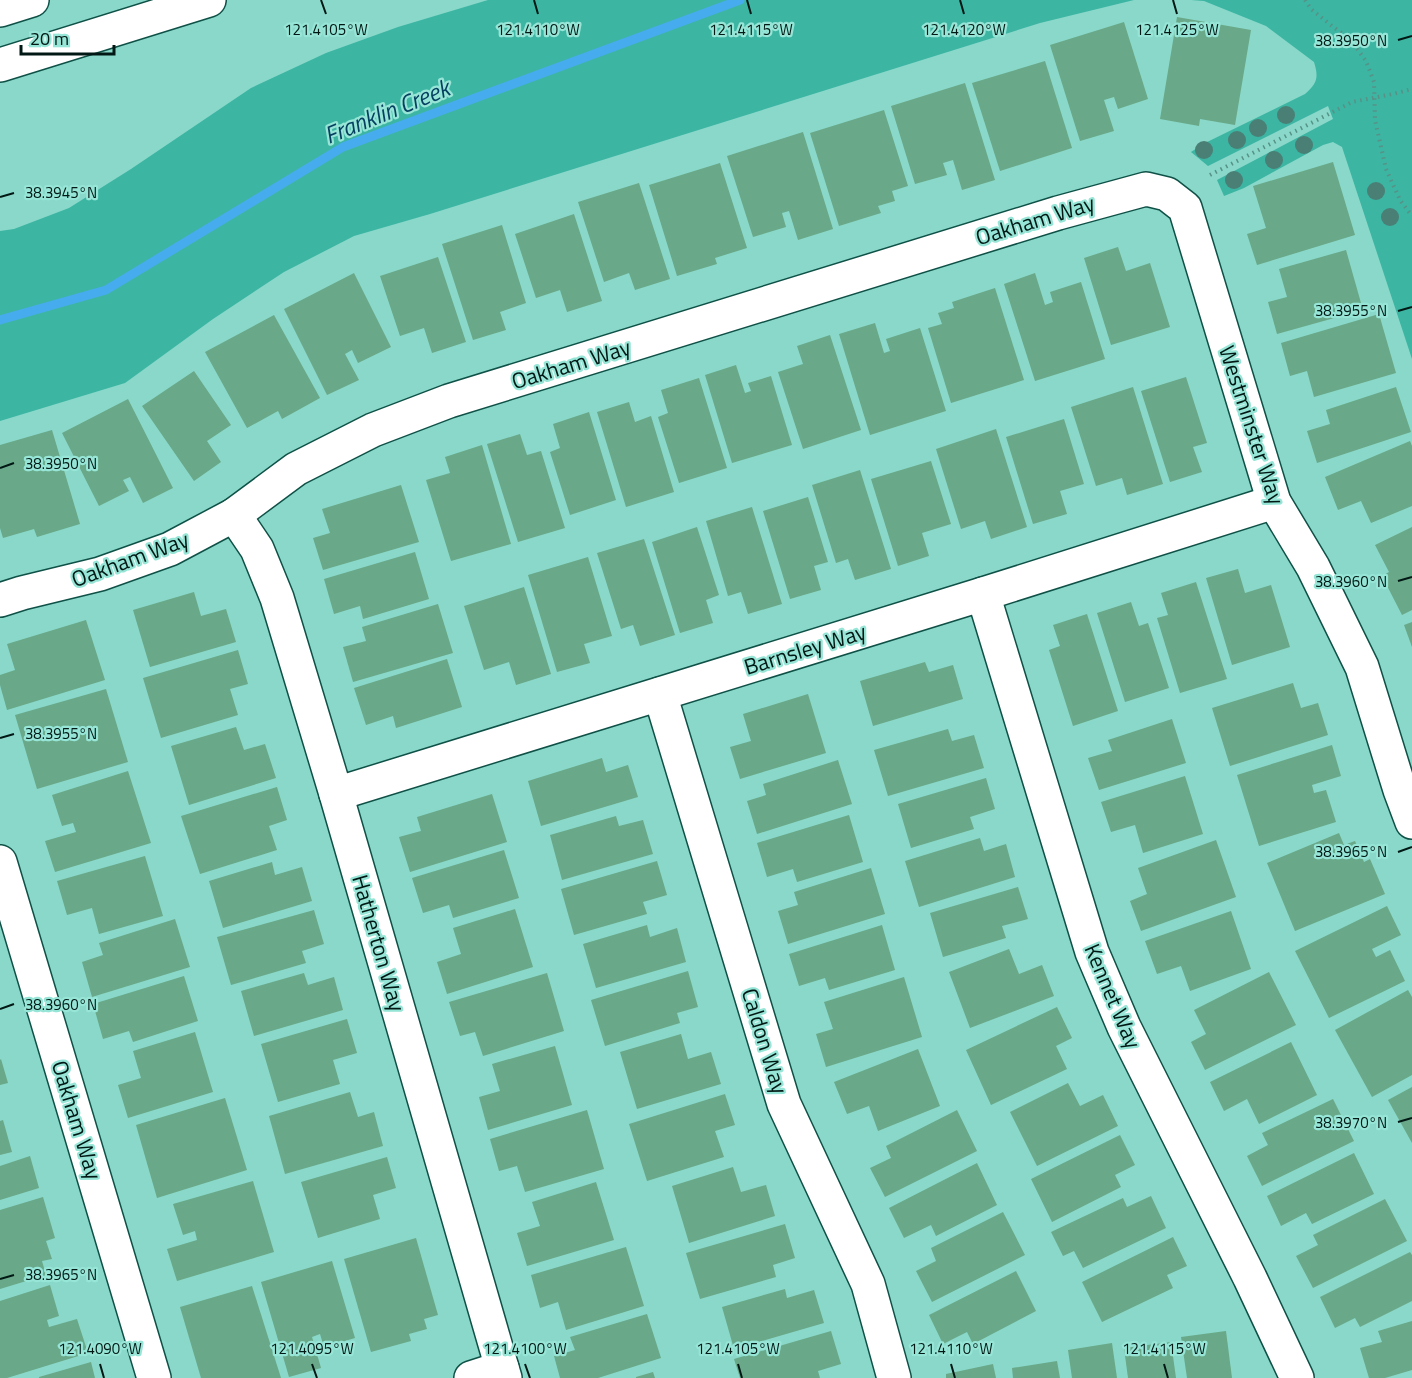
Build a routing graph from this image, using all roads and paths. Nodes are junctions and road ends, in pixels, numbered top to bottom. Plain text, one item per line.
1 (32, 0) edge
2 (209, 0) edge
3 (1305, 0) edge
4 (0, 10) edge
5 (0, 65) edge
6 (1412, 89) edge
7 (1375, 98) junction
8 (1210, 175) dead end
9 (1167, 194) joint
10 (1412, 216) edge
11 (1274, 502) junction
12 (234, 515) junction
13 (982, 594) junction
14 (0, 600) edge
15 (660, 694) junction
16 (336, 794) junction
17 (1412, 822) edge
18 (0, 862) edge
19 (504, 1373) edge
20 (154, 1378) edge
21 (471, 1378) edge
22 (894, 1378) edge
23 (1297, 1378) edge

1 - 4 street
2 - 5 street
3 - 7 path
6 - 7 path
7 - 8 path
7 - 10 path
9 - 11 street, Westminster Way
9 - 12 street, Oakham Way
11 - 13 street, Barnsley Way
11 - 17 street, Westminster Way
12 - 14 street, Oakham Way
12 - 16 street, Hatherton Way
13 - 15 street, Barnsley Way
13 - 23 street, Kennet Way
15 - 16 street, Barnsley Way
15 - 22 street, Caldon Way
16 - 19 street, Hatherton Way
18 - 20 street, Oakham Way
19 - 21 street

